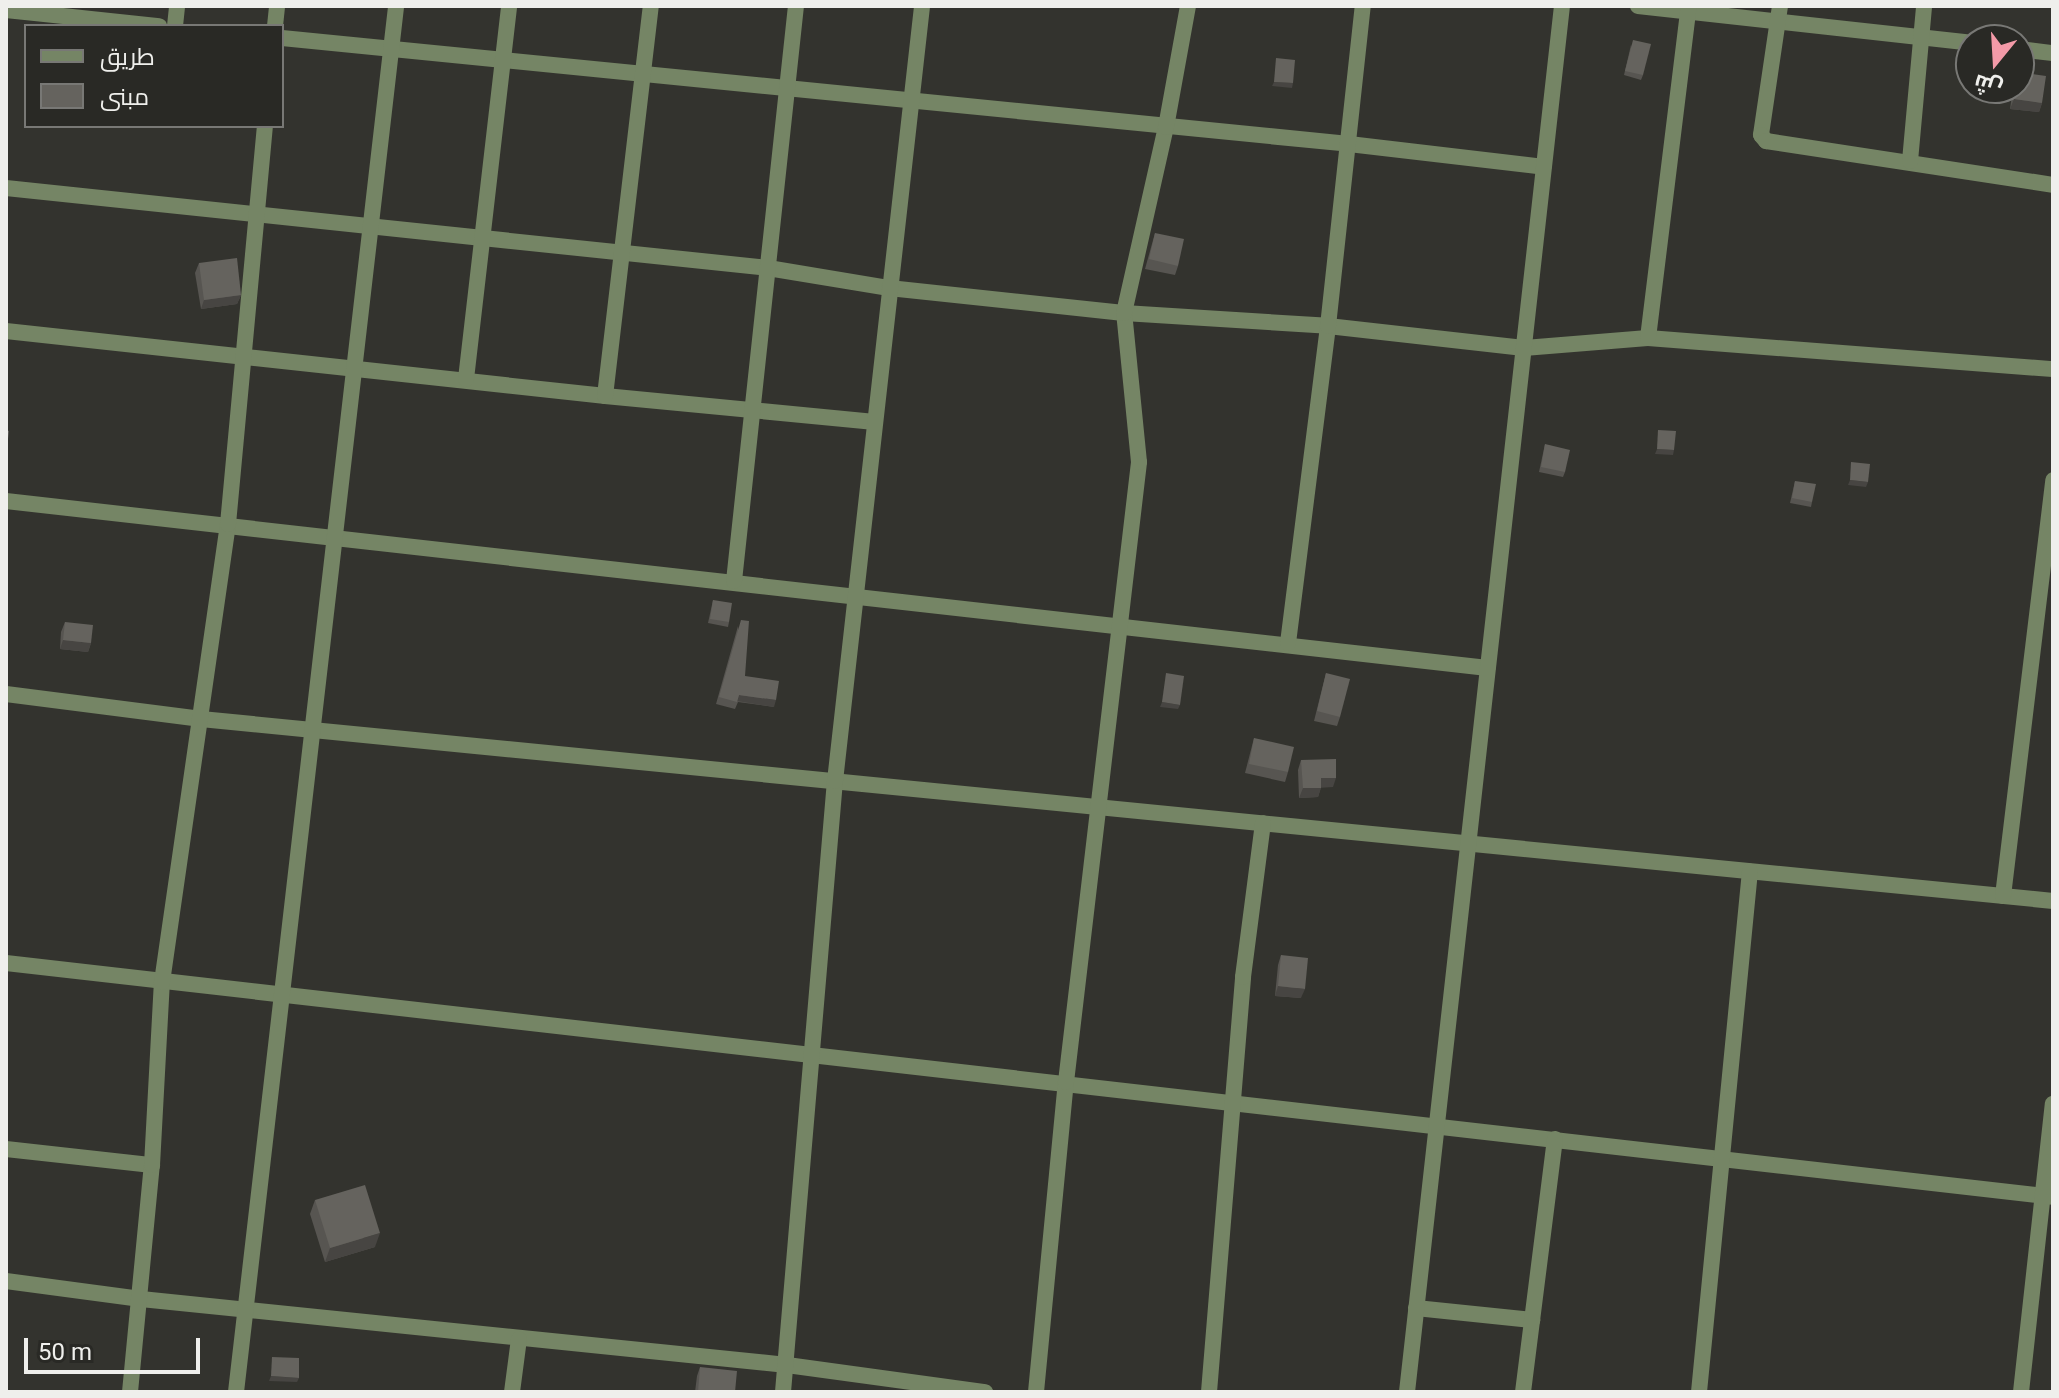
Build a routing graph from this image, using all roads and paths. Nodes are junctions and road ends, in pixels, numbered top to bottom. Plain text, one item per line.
1 (396, 6) edge
2 (509, 6) edge
3 (651, 6) edge
4 (796, 6) edge
5 (922, 6) edge
6 (1188, 6) edge
7 (1363, 6) edge
8 (1562, 6) edge
9 (1638, 6) edge
10 (1924, 6) edge
11 (1689, 9) edge
12 (6, 10) edge
13 (1779, 13) edge
14 (140, 24) edge
15 (1921, 37) junction
16 (284, 38) edge
17 (1955, 41) edge
18 (392, 50) junction
19 (503, 61) junction
20 (644, 75) junction
21 (787, 90) junction
22 (911, 103) junction
23 (1166, 127) junction
24 (265, 128) edge
25 (1349, 144) junction
26 (1910, 161) junction
27 (1544, 167) junction
28 (2053, 185) edge
29 (6, 188) edge
30 (258, 214) junction
31 (371, 229) junction
32 (482, 238) junction
33 (625, 253) junction
34 (768, 268) junction
35 (889, 288) junction
36 (1124, 313) junction
37 (1328, 326) junction
38 (6, 331) edge
39 (1648, 338) junction
40 (1524, 348) junction
41 (243, 355) junction
42 (353, 368) junction
43 (2053, 369) edge
44 (466, 379) junction
45 (605, 396) junction
46 (753, 409) junction
47 (875, 422) junction
48 (2053, 480) edge
49 (6, 501) edge
50 (228, 524) junction
51 (337, 540) junction
52 (2048, 576) edge
53 (734, 581) junction
54 (855, 595) junction
55 (1120, 626) junction
56 (1288, 643) junction
57 (1488, 668) junction
58 (6, 694) edge
59 (201, 719) junction
60 (312, 728) junction
61 (835, 781) junction
62 (1098, 808) junction
63 (1263, 823) junction
64 (1468, 843) junction
65 (1750, 871) junction
66 (2003, 896) junction
67 (2053, 901) edge
68 (6, 963) edge
69 (162, 982) junction
70 (281, 996) junction
71 (811, 1055) junction
72 (1066, 1082) junction
73 (1231, 1104) junction
74 (2053, 1104) edge
75 (1436, 1127) junction
76 (1555, 1139) junction
77 (6, 1149) edge
78 (1723, 1159) junction
79 (152, 1165) junction
80 (2048, 1196) edge
81 (6, 1281) edge
82 (141, 1299) junction
83 (1416, 1308) junction
84 (245, 1310) junction
85 (1532, 1320) junction
86 (519, 1339) junction
87 (787, 1365) junction
88 (130, 1392) edge
89 (236, 1392) edge
90 (512, 1392) edge
91 (783, 1392) edge
92 (985, 1392) edge
93 (1036, 1392) edge
94 (1209, 1392) edge
95 (1407, 1392) edge
96 (1523, 1392) edge
97 (1699, 1392) edge
98 (2021, 1392) edge

1 - 18 street
2 - 19 street
3 - 20 street
4 - 21 street
5 - 22 street
6 - 23 street
7 - 25 street
8 - 27 street
9 - 11 street
10 - 15 street
11 - 13 street
11 - 39 street
12 - 14 street
13 - 15 street
13 - 26 street
15 - 17 street
15 - 26 street
16 - 18 street
18 - 19 street
18 - 31 street
19 - 20 street
19 - 32 street
20 - 21 street
20 - 33 street
21 - 22 street
21 - 34 street
22 - 23 street
22 - 35 street
23 - 25 street
23 - 36 street
24 - 30 street
25 - 27 street
25 - 37 street
26 - 28 street
27 - 40 street
29 - 30 street
30 - 31 street
30 - 41 street
31 - 32 street
31 - 42 street
32 - 33 street
32 - 44 street
33 - 34 street
33 - 45 street
34 - 35 street
34 - 46 street
35 - 36 street
35 - 47 street
36 - 37 street
36 - 55 street
37 - 40 street
37 - 56 street
38 - 41 street
39 - 40 street
39 - 43 street
40 - 57 street
41 - 42 street
41 - 50 street
42 - 44 street
42 - 51 street
44 - 45 street
45 - 46 street
46 - 47 street
46 - 53 street
47 - 54 street
48 - 52 street
49 - 50 street
50 - 51 street
50 - 59 street
51 - 53 street
51 - 60 street
52 - 66 street
53 - 54 street
54 - 55 street
54 - 61 street
55 - 56 street
55 - 62 street
56 - 57 street
57 - 64 street
58 - 59 street
59 - 60 street
59 - 69 street
60 - 61 street
60 - 70 street
61 - 62 street
61 - 71 street
62 - 63 street
62 - 72 street
63 - 64 street
63 - 73 street
64 - 65 street
64 - 75 street
65 - 66 street
65 - 78 street
66 - 67 street
68 - 69 street
69 - 70 street
69 - 79 street
70 - 71 street
70 - 84 street
71 - 72 street
71 - 87 street
72 - 73 street
72 - 93 street
73 - 75 street
73 - 94 street
74 - 80 street
75 - 76 street
75 - 83 street
76 - 78 street
76 - 85 street
77 - 79 street
78 - 80 street
78 - 97 street
79 - 82 street
80 - 98 street
81 - 82 street
82 - 84 street
82 - 88 street
83 - 85 street
83 - 95 street
84 - 86 street
84 - 89 street
85 - 96 street
86 - 87 street
86 - 90 street
87 - 91 street
87 - 92 street

